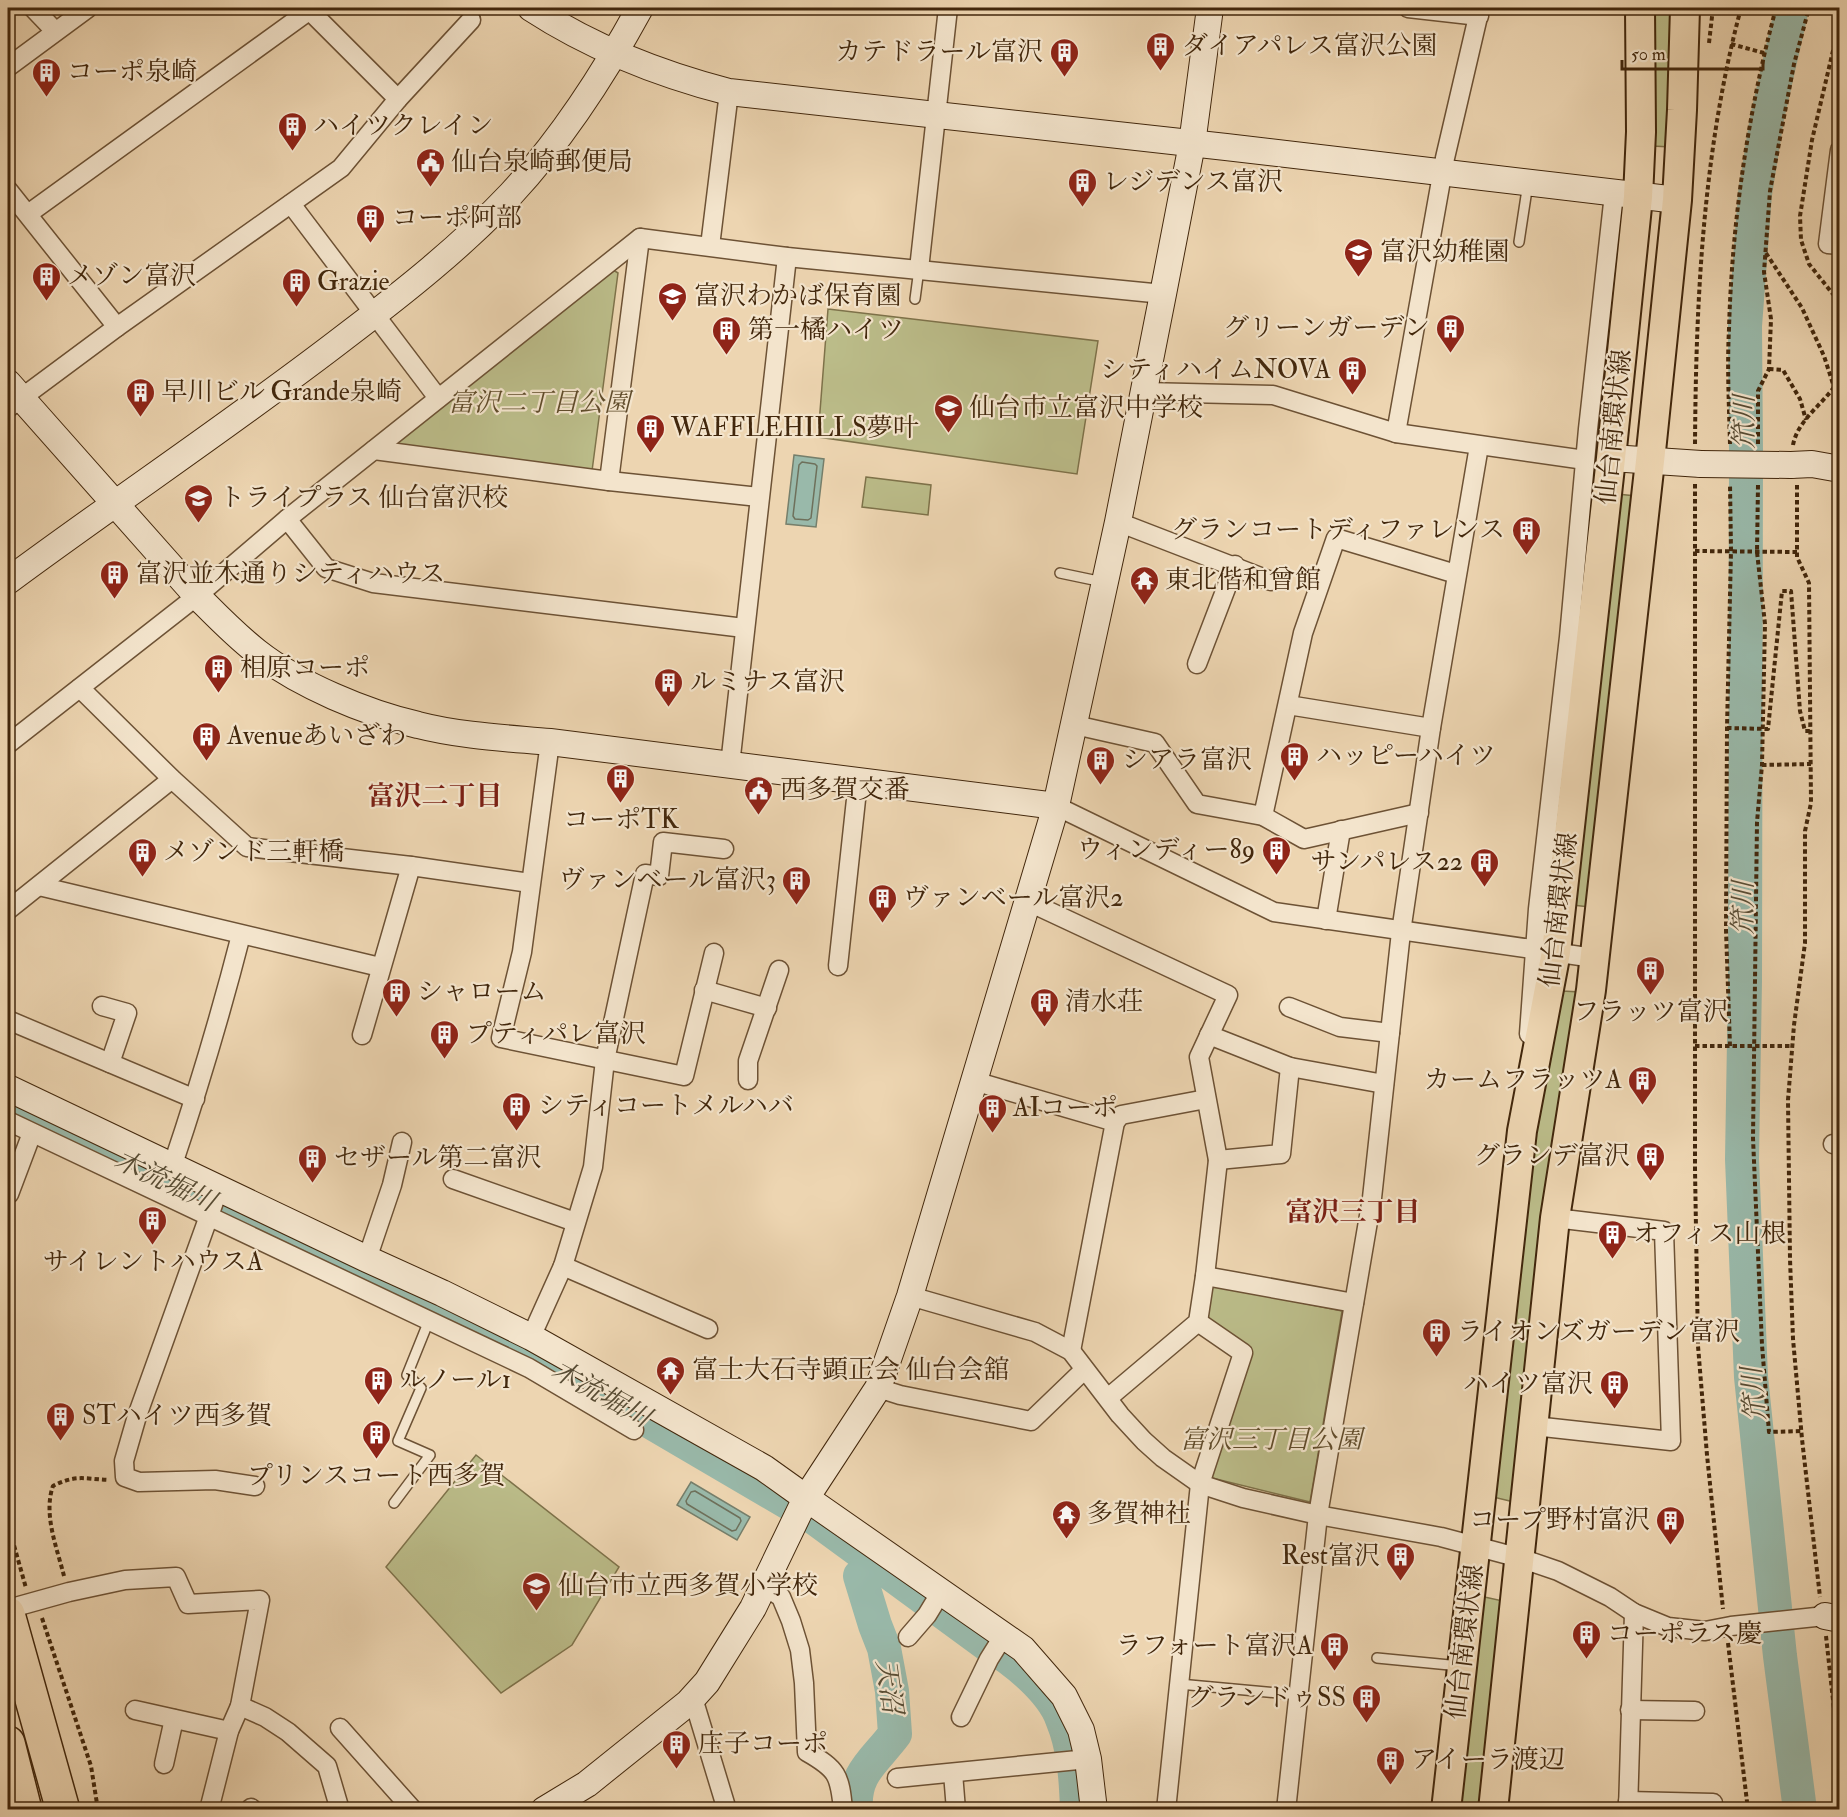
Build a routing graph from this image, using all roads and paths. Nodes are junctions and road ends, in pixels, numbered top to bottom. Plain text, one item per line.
1 (33, 8) edge
2 (88, 8) edge
3 (531, 8) edge
4 (640, 8) edge
5 (948, 8) edge
6 (1210, 8) edge
7 (1408, 8) edge
8 (1640, 8) edge
9 (1685, 8) edge
10 (1741, 8) edge
11 (1776, 8) edge
12 (1809, 8) edge
13 (308, 9) edge
14 (1480, 12) edge
15 (471, 20) dead end
16 (1839, 21) edge
17 (55, 31) junction
18 (1731, 44) junction
19 (616, 53) junction
20 (1764, 53) junction
21 (8, 67) edge
22 (729, 92) junction
23 (398, 99) junction
24 (936, 116) junction
25 (1192, 144) junction
26 (1839, 150) edge
27 (1443, 172) junction
28 (1528, 183) junction
29 (8, 190) edge
30 (1626, 195) junction
31 (1677, 200) junction
32 (291, 204) junction
33 (28, 214) junction
34 (640, 238) junction
35 (1519, 242) dead end
36 (1839, 245) edge
37 (710, 246) junction
38 (1766, 253) junction
39 (787, 257) junction
40 (919, 269) junction
41 (1163, 294) junction
42 (915, 299) dead end
43 (1839, 303) edge
44 (374, 315) junction
45 (117, 327) junction
46 (1769, 369) junction
47 (1839, 378) edge
48 (1834, 388) junction
49 (1144, 392) junction
50 (12, 396) edge
51 (438, 398) junction
52 (1806, 420) junction
53 (1396, 433) junction
54 (1479, 446) junction
55 (1730, 446) dead end
56 (1758, 446) dead end
57 (374, 450) junction
58 (1598, 459) junction
59 (1650, 461) junction
60 (1698, 464) junction
61 (1794, 465) junction
62 (1839, 469) edge
63 (1758, 478) dead end
64 (609, 481) junction
65 (1730, 481) dead end
66 (759, 497) junction
67 (114, 503) junction
68 (287, 519) junction
69 (1119, 522) junction
70 (1695, 551) junction
71 (1734, 551) junction
72 (1757, 552) junction
73 (1797, 552) junction
74 (1234, 565) junction
75 (1060, 573) dead end
76 (1456, 574) junction
77 (8, 581) edge
78 (1271, 581) dead end
79 (1105, 583) junction
80 (197, 596) junction
81 (744, 628) junction
82 (1197, 664) dead end
83 (80, 688) junction
84 (1288, 705) junction
85 (1075, 725) junction
86 (1431, 728) junction
87 (1727, 728) junction
88 (1762, 729) junction
89 (1810, 731) junction
90 (550, 742) junction
91 (8, 744) edge
92 (1811, 764) junction
93 (730, 765) junction
94 (1762, 765) junction
95 (172, 779) junction
96 (858, 781) junction
97 (1056, 806) junction
98 (1419, 813) junction
99 (1263, 816) junction
100 (1341, 830) junction
101 (724, 849) dead end
102 (411, 866) junction
103 (530, 883) junction
104 (39, 886) junction
105 (1029, 902) junction
106 (8, 910) edge
107 (1326, 920) junction
108 (1401, 932) junction
109 (241, 934) junction
110 (1545, 950) junction
111 (714, 953) dead end
112 (1594, 958) junction
113 (838, 966) dead end
114 (380, 967) junction
115 (779, 970) dead end
116 (704, 990) junction
117 (102, 1006) dead end
118 (1289, 1007) dead end
119 (767, 1008) junction
120 (8, 1020) edge
121 (1390, 1033) junction
122 (362, 1035) dead end
123 (1209, 1035) junction
124 (1695, 1046) junction
125 (1730, 1046) junction
126 (1755, 1046) junction
127 (1791, 1046) junction
128 (605, 1060) junction
129 (110, 1063) junction
130 (1290, 1067) junction
131 (748, 1080) dead end
132 (974, 1081) junction
133 (1384, 1084) junction
134 (8, 1088) edge
135 (195, 1099) junction
136 (1206, 1099) junction
137 (8, 1121) edge
138 (1115, 1122) junction
139 (32, 1133) junction
140 (402, 1142) dead end
141 (1218, 1160) junction
142 (172, 1167) junction
143 (453, 1179) dead end
144 (9, 1194) dead end
145 (213, 1203) junction
146 (1555, 1218) junction
147 (575, 1222) junction
148 (367, 1259) junction
149 (563, 1266) junction
150 (1205, 1276) junction
151 (910, 1296) junction
152 (1354, 1303) junction
153 (435, 1308) junction
154 (1198, 1322) junction
155 (708, 1329) dead end
156 (531, 1337) junction
157 (1071, 1351) junction
158 (1084, 1370) junction
159 (878, 1388) junction
160 (1108, 1398) junction
161 (639, 1422) junction
162 (1534, 1426) junction
163 (1801, 1431) junction
164 (125, 1477) junction
165 (1200, 1484) junction
166 (255, 1486) dead end
167 (805, 1501) junction
168 (394, 1503) dead end
169 (1318, 1515) junction
170 (8, 1524) edge
171 (1476, 1548) junction
172 (1520, 1558) junction
173 (764, 1586) junction
174 (69, 1592) junction
175 (939, 1595) junction
176 (8, 1609) edge
177 (19, 1609) edge
178 (1634, 1613) junction
179 (1827, 1617) edge
180 (1728, 1626) junction
181 (908, 1638) dead end
182 (1002, 1638) junction
183 (1377, 1658) dead end
184 (1462, 1666) junction
185 (1179, 1684) junction
186 (1299, 1695) junction
187 (693, 1698) junction
188 (240, 1707) junction
189 (135, 1710) dead end
190 (1630, 1710) junction
191 (1695, 1711) dead end
192 (961, 1717) dead end
193 (174, 1719) junction
194 (340, 1728) dead end
195 (229, 1731) junction
196 (8, 1743) edge
197 (1077, 1759) junction
198 (164, 1764) dead end
199 (1839, 1764) edge
200 (953, 1773) junction
201 (897, 1778) dead end
202 (1713, 1803) dead end
203 (1628, 1805) edge
204 (25, 1809) edge
205 (63, 1809) edge
206 (98, 1809) edge
207 (209, 1809) edge
208 (340, 1809) edge
209 (413, 1809) edge
210 (544, 1809) edge
211 (727, 1809) edge
212 (843, 1809) edge
213 (956, 1809) edge
214 (1094, 1809) edge
215 (1166, 1809) edge
216 (1286, 1809) edge
217 (1446, 1809) edge
218 (1493, 1809) edge
219 (1748, 1809) edge

1 - 17 street
2 - 17 street
3 - 19 street
4 - 19 street
5 - 24 street
6 - 25 street
7 - 14 street
8 - 30 main road, 仙台南環状線
9 - 31 main road, 仙台南環状線
10 - 18 path
11 - 20 path
12 - 38 path
13 - 23 street
13 - 33 street
14 - 27 street
15 - 23 street
16 - 43 path
17 - 21 street
18 - 20 path
18 - 60 path
19 - 22 street
19 - 44 street
20 - 55 path
22 - 24 street
22 - 37 street
23 - 32 street
24 - 25 street
24 - 40 street
25 - 27 street
25 - 41 street
26 - 36 street
27 - 28 street
27 - 53 street
28 - 30 street
28 - 35 lane
29 - 33 street
30 - 31 street
30 - 58 main road, 仙台南環状線
31 - 59 main road, 仙台南環状線
32 - 44 street
32 - 45 street
33 - 45 street
34 - 37 street
34 - 51 street
34 - 64 street
37 - 39 street
38 - 46 path
38 - 48 path
39 - 40 street
39 - 66 street
40 - 41 street
40 - 42 lane
41 - 49 street
44 - 51 street
44 - 67 street
45 - 50 street
46 - 52 path
46 - 56 path
47 - 48 path
48 - 52 path
49 - 53 street
49 - 69 street
50 - 67 street
51 - 57 street
52 - 61 path
53 - 54 street
54 - 58 street
54 - 76 street
57 - 64 street
57 - 68 street
58 - 59 street
58 - 110 main road, 仙台南環状線
59 - 60 street
59 - 112 main road, 仙台南環状線
60 - 61 street, bridge
60 - 70 path
61 - 62 street
61 - 73 path
63 - 72 path
64 - 66 street
65 - 71 path
66 - 81 street
67 - 77 street
67 - 80 street
68 - 80 street
68 - 81 street
69 - 74 street
69 - 79 street
70 - 71 path
70 - 124 path
71 - 72 path
71 - 87 path
72 - 73 path
72 - 88 path
73 - 89 path
74 - 78 street
74 - 82 street
75 - 79 lane
76 - 84 street
76 - 86 street
79 - 85 street
80 - 83 street
80 - 90 street
81 - 93 street
83 - 91 street
83 - 95 street
84 - 86 street
84 - 99 street
85 - 97 street
85 - 99 street
86 - 98 street
87 - 88 path
87 - 125 path
88 - 89 path
88 - 94 path
89 - 92 path
90 - 93 street
90 - 103 street
92 - 94 path
92 - 127 path
93 - 96 street
94 - 126 path
95 - 102 street
95 - 104 street
96 - 97 street
96 - 113 street
97 - 105 street
97 - 107 street
98 - 100 street
98 - 108 street
99 - 100 street
100 - 107 street
101 - 128 street
102 - 103 street
102 - 114 street
103 - 128 street
104 - 106 street
104 - 109 street
105 - 123 street
105 - 132 street
107 - 108 street
108 - 110 street
108 - 121 street
109 - 114 street
109 - 135 street
110 - 112 street
110 - 171 main road, 仙台南環状線
111 - 116 street
112 - 146 main road, 仙台南環状線
114 - 122 street
115 - 119 street
116 - 119 street
116 - 128 street
117 - 129 street
118 - 121 street
119 - 131 street
120 - 129 street
121 - 133 street
123 - 130 street
123 - 136 street
124 - 125 path
124 - 180 path
125 - 126 path
126 - 127 path
126 - 163 path
127 - 163 path
128 - 147 street
129 - 135 street
130 - 133 street
130 - 141 street
132 - 138 street
132 - 151 street
133 - 152 street
134 - 142 street
135 - 142 street
136 - 138 street
136 - 141 street
137 - 139 street
138 - 157 street
139 - 144 street
139 - 145 street
140 - 148 street
141 - 150 street
142 - 145 street
143 - 147 street
145 - 148 street
145 - 153 street
145 - 164 street
146 - 162 main road, 仙台南環状線
146 - 162 street
147 - 149 street
148 - 153 street
149 - 155 street
149 - 156 street
150 - 152 street
150 - 154 street
151 - 157 street
151 - 159 street
152 - 169 street
153 - 156 street
153 - 161 street
153 - 168 lane
154 - 160 street
154 - 165 street
156 - 161 street
157 - 158 street
158 - 159 street
158 - 160 street
159 - 167 street
160 - 165 street
161 - 167 street
162 - 172 main road, 仙台南環状線
163 - 179 path
164 - 166 street
164 - 174 path
165 - 169 street
165 - 185 street
167 - 173 street
167 - 175 street
169 - 171 street
169 - 186 street
170 - 177 path
171 - 172 street
171 - 184 main road, 仙台南環状線
172 - 178 street
172 - 218 main road, 仙台南環状線
173 - 187 street
173 - 212 street
174 - 177 street
174 - 188 street
175 - 181 street
175 - 182 street
176 - 177 street
177 - 205 highway
177 - 206 path
178 - 180 street
178 - 190 street
179 - 180 street
179 - 199 path
180 - 219 path
182 - 192 street
182 - 197 street
183 - 184 lane
184 - 217 main road, 仙台南環状線
185 - 186 lane
185 - 215 street
186 - 216 street
187 - 210 street
187 - 211 street
188 - 195 street
188 - 208 street
189 - 193 street
190 - 191 street
190 - 203 street
193 - 195 street
193 - 198 street
194 - 209 street
195 - 207 street
196 - 204 highway
197 - 200 street
197 - 214 street
200 - 201 street
200 - 213 street
202 - 203 street

